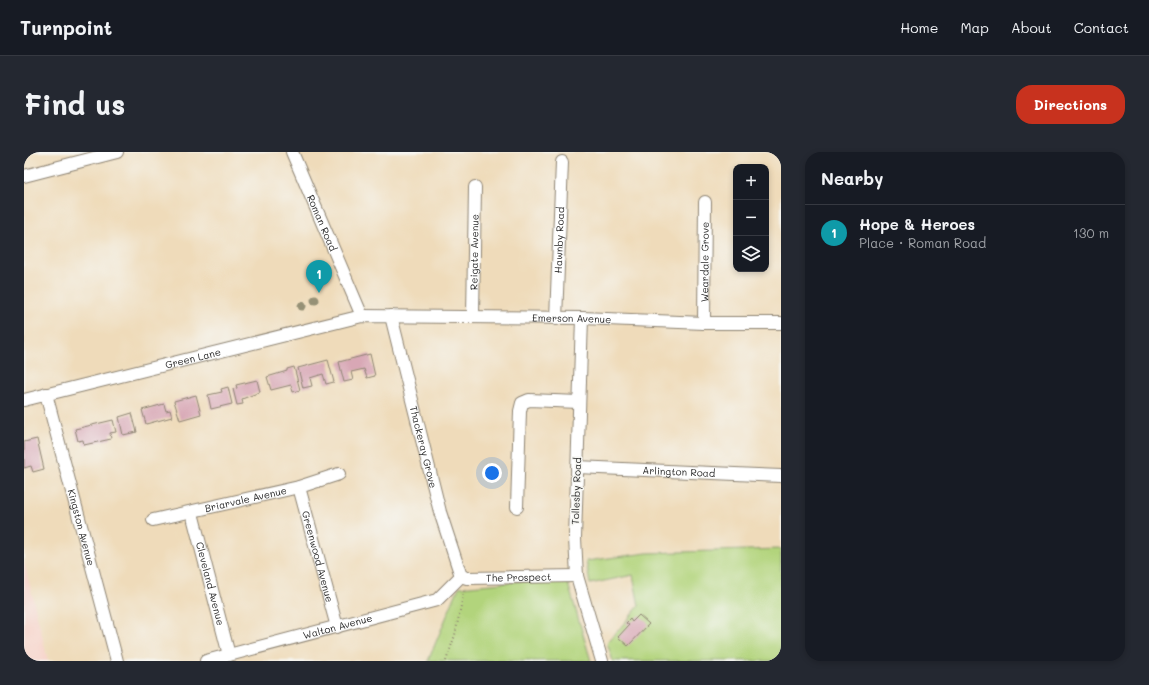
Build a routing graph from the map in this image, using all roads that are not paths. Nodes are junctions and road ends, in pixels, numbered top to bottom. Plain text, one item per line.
1 (117, 152) edge
2 (292, 152) edge
3 (562, 162) dead end
4 (24, 176) edge
5 (475, 187) dead end
6 (705, 202) dead end
7 (362, 316) junction
8 (391, 316) junction
9 (473, 317) junction
10 (582, 318) junction
11 (556, 319) junction
12 (704, 323) junction
13 (781, 323) edge
14 (46, 394) junction
15 (24, 400) edge
16 (579, 402) junction
17 (577, 467) junction
18 (339, 474) dead end
19 (781, 476) edge
20 (299, 487) junction
21 (517, 507) dead end
22 (192, 513) junction
23 (153, 520) dead end
24 (577, 576) junction
25 (464, 577) junction
26 (337, 627) junction
27 (228, 655) junction
28 (117, 661) edge
29 (206, 661) edge
30 (602, 661) edge

1 - 4 street
2 - 7 street, Roman Road
3 - 11 street, Hawnby Road
5 - 9 street, Reigate Avenue
6 - 12 street, Weardale Grove
7 - 8 street, Emerson Avenue
7 - 14 street, Green Lane
8 - 9 street, Emerson Avenue
8 - 25 street, Thackeray Grove
9 - 11 street, Emerson Avenue
10 - 11 street, Emerson Avenue
10 - 12 street, Emerson Avenue
10 - 16 street, Tollesby Road
12 - 13 street, Emerson Avenue
14 - 15 street, Green Lane
14 - 28 street, Kingston Avenue
16 - 17 street, Tollesby Road
16 - 21 street
17 - 19 street, Arlington Road
17 - 24 street, Tollesby Road
18 - 20 street, Briarvale Avenue
20 - 22 street, Briarvale Avenue
20 - 26 street, Greenwood Avenue
22 - 23 street, Briarvale Avenue
22 - 27 street, Cleveland Avenue
24 - 25 street, The Prospect
24 - 30 street, Tollesby Road
25 - 26 street, Walton Avenue
26 - 27 street, Walton Avenue
27 - 29 street, Walton Avenue

